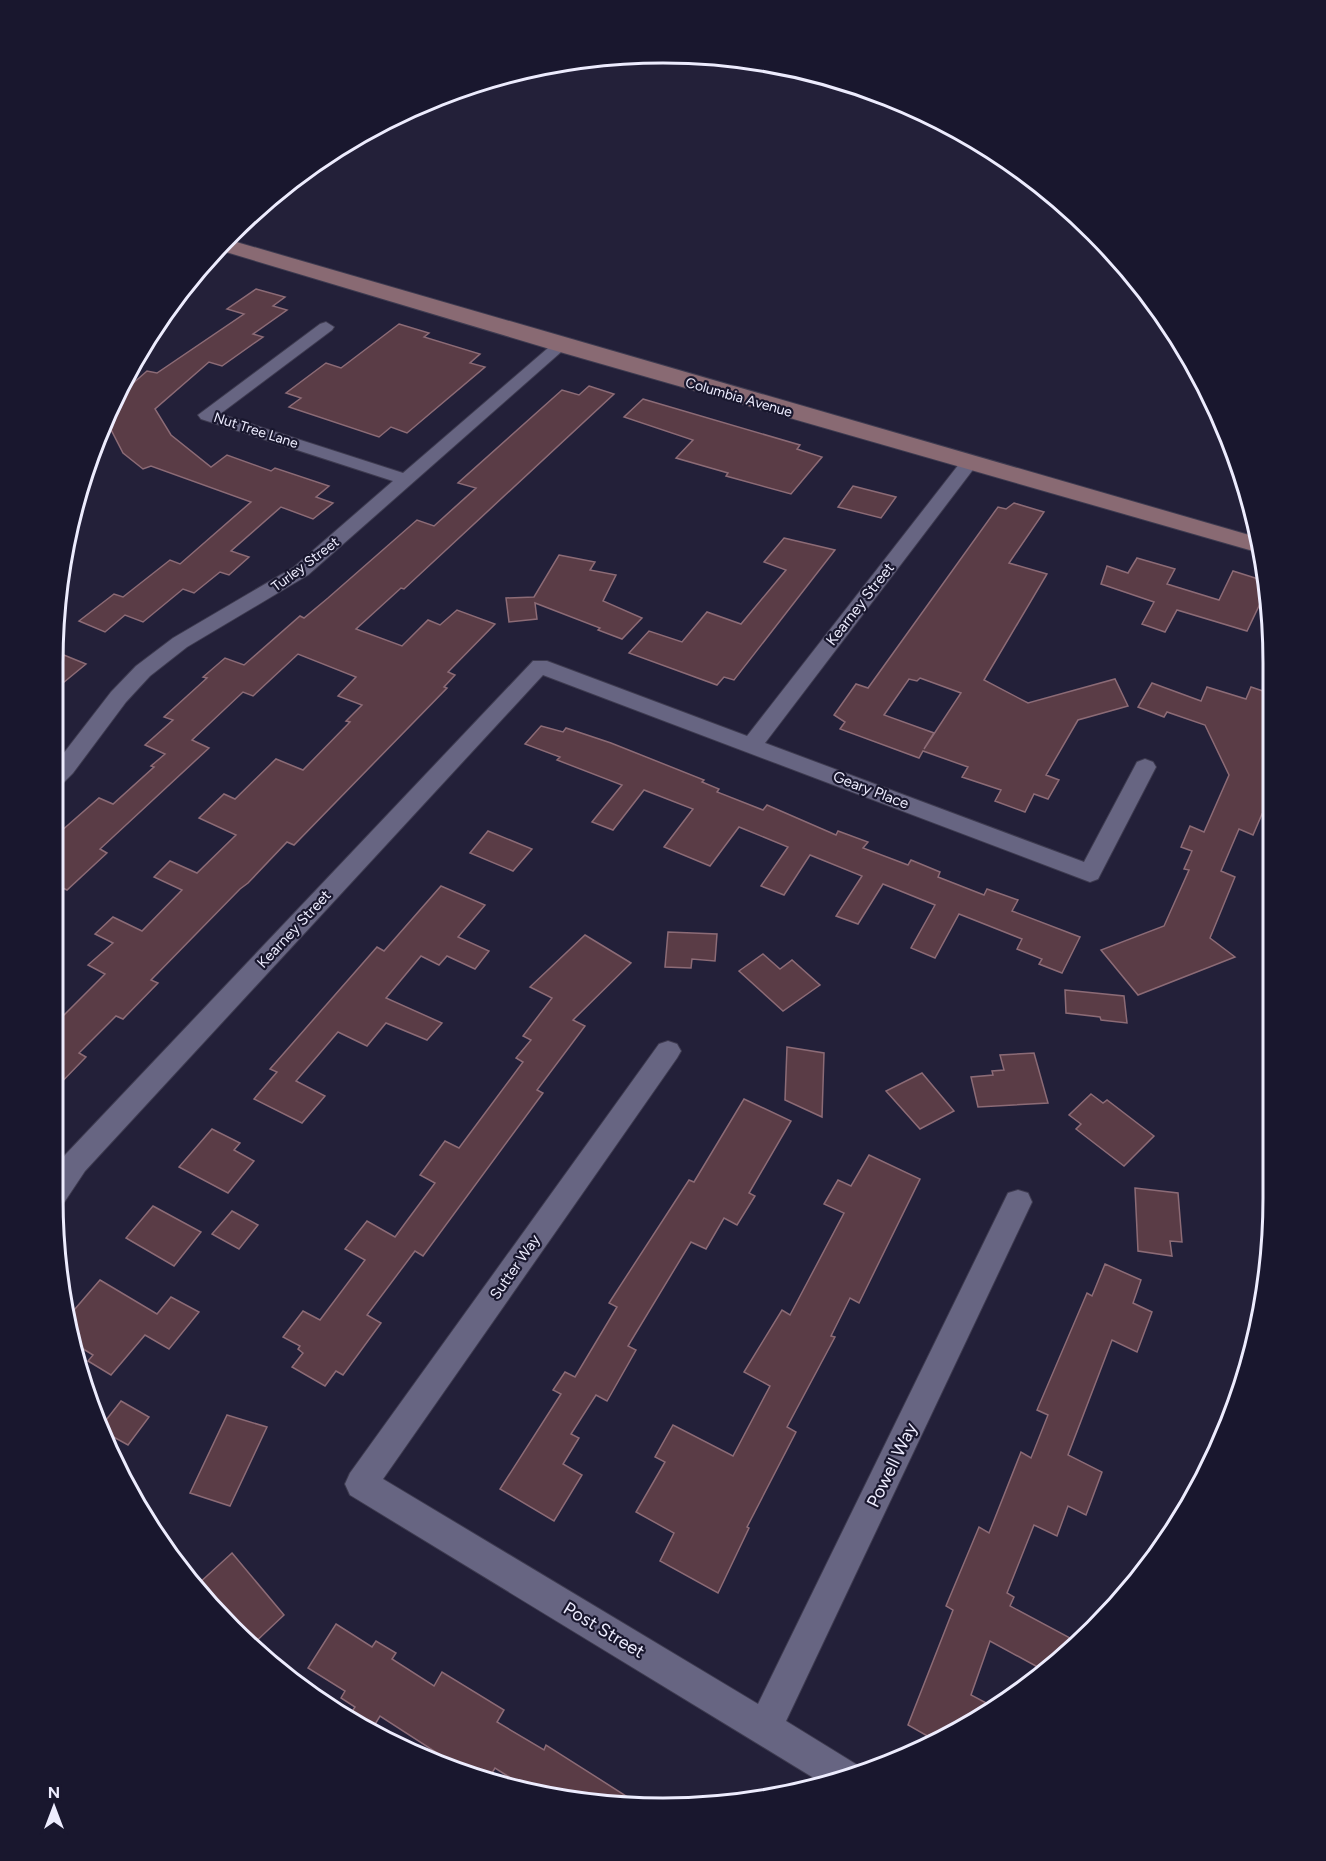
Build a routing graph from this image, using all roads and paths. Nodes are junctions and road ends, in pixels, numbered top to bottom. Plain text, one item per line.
1 (231, 247) edge
2 (326, 327) dead end
3 (561, 345) junction
4 (969, 463) junction
5 (408, 480) junction
6 (1251, 544) edge
7 (540, 666) joint
8 (752, 745) junction
9 (63, 767) edge
10 (1145, 767) dead end
11 (668, 1051) dead end
12 (63, 1180) edge
13 (1018, 1202) dead end
14 (361, 1484) joint
15 (765, 1727) junction
16 (837, 1772) edge

1 - 3 main road, Columbia Avenue
2 - 5 street, Nut Tree Lane
3 - 4 main road, Columbia Avenue
3 - 5 street, Turley Street
4 - 6 main road, Columbia Avenue
4 - 8 street, Kearney Street
5 - 9 street, Turley Street
7 - 8 street, Geary Place
7 - 12 street, Kearney Street
8 - 10 street, Geary Place
11 - 14 street, Sutter Way
13 - 15 street, Powell Way
14 - 15 street, Post Street
15 - 16 street, Post Street

